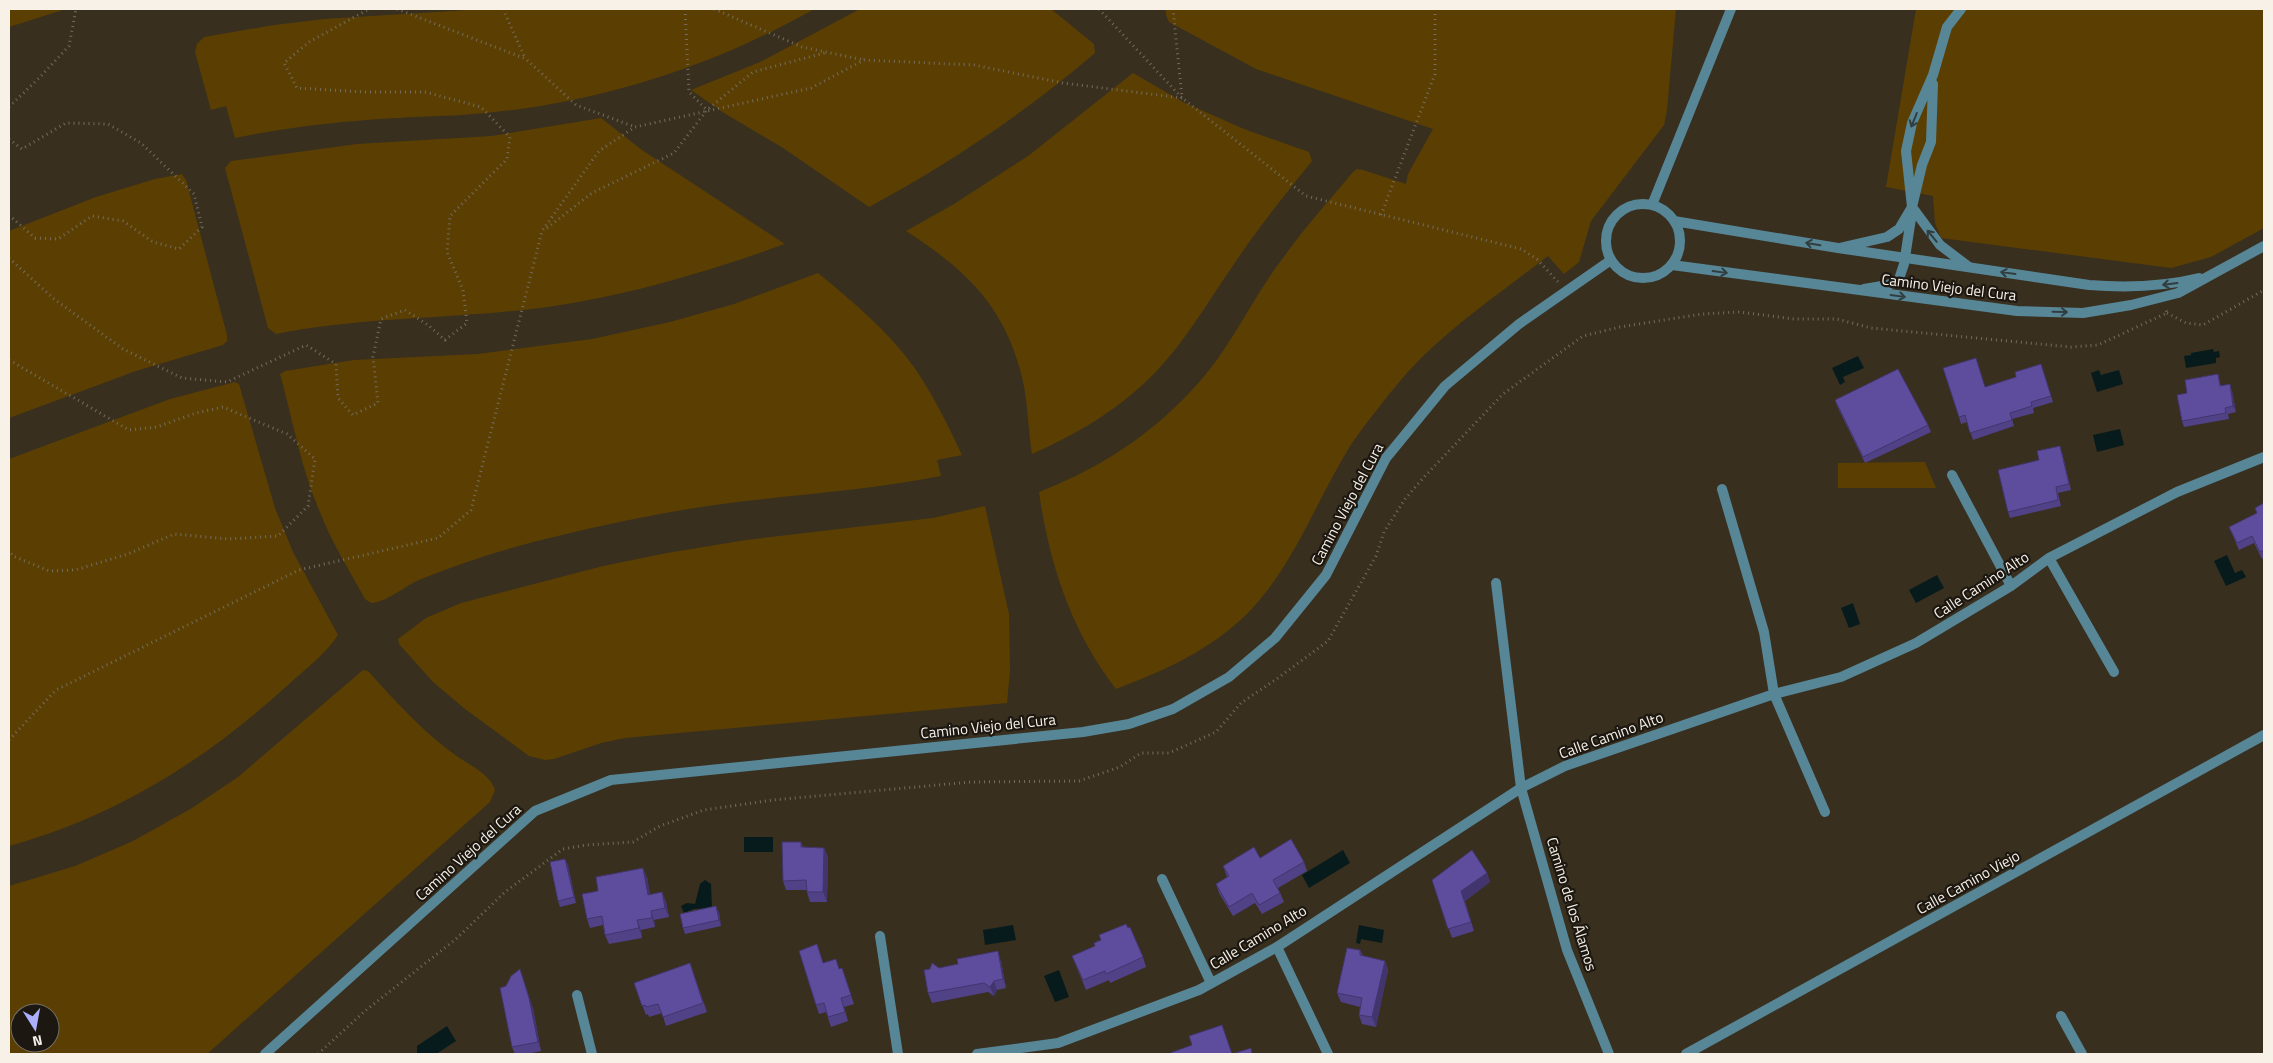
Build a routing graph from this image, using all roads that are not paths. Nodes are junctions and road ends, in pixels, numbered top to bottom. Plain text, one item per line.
1 (1731, 9) edge
2 (1961, 9) edge
3 (1933, 75) junction
4 (1652, 205) junction
5 (1912, 207) junction
6 (1674, 221) junction
7 (2264, 246) edge
8 (1838, 248) junction
9 (1905, 258) junction
10 (1611, 260) junction
11 (1672, 265) junction
12 (1969, 267) junction
13 (2217, 273) junction
14 (1858, 290) junction
15 (2264, 457) edge
16 (1952, 475) dead end
17 (1722, 489) dead end
18 (2049, 558) junction
19 (1496, 583) dead end
20 (2011, 586) junction
21 (2114, 672) dead end
22 (1774, 694) junction
23 (2264, 735) edge
24 (1521, 788) junction
25 (1824, 812) dead end
26 (1162, 879) dead end
27 (880, 936) dead end
28 (1277, 947) junction
29 (1211, 983) junction
30 (577, 995) dead end
31 (2060, 1016) dead end
32 (1058, 1043) junction
33 (265, 1054) edge
34 (592, 1054) edge
35 (898, 1054) edge
36 (977, 1054) edge
37 (1061, 1054) edge
38 (1328, 1054) edge
39 (1609, 1054) edge
40 (1686, 1054) edge
41 (2082, 1054) edge

1 - 4 street
2 - 3 street
3 - 5 street
3 -> 5 street
4 - 6 street
4 - 10 street
5 - 8 street
5 - 9 street
12 -> 5 street
8 -> 6 street, Camino Viejo del Cura
6 - 11 street
7 - 13 street, Camino Viejo del Cura
8 - 9 street, Camino Viejo del Cura
9 - 12 street, Camino Viejo del Cura
9 - 14 street
10 - 11 street
10 - 33 street, Camino Viejo del Cura
11 -> 14 street, Camino Viejo del Cura
13 -> 12 street, Camino Viejo del Cura
14 -> 13 street, Camino Viejo del Cura
15 - 18 street, Calle Camino Alto
16 - 20 street
17 - 22 street
18 - 20 street, Calle Camino Alto
18 - 21 street
19 - 24 street, Camino de los Álamos
20 - 22 street, Calle Camino Alto
22 - 24 street, Calle Camino Alto
22 - 25 street
23 - 40 street, Calle Camino Viejo
24 - 28 street, Calle Camino Alto
24 - 39 street, Camino de los Álamos
26 - 29 street
27 - 35 street
28 - 29 street, Calle Camino Alto
28 - 38 street
29 - 32 street, Calle Camino Alto
30 - 34 street
31 - 41 street
32 - 36 street, Calle Camino Alto
32 - 37 street

